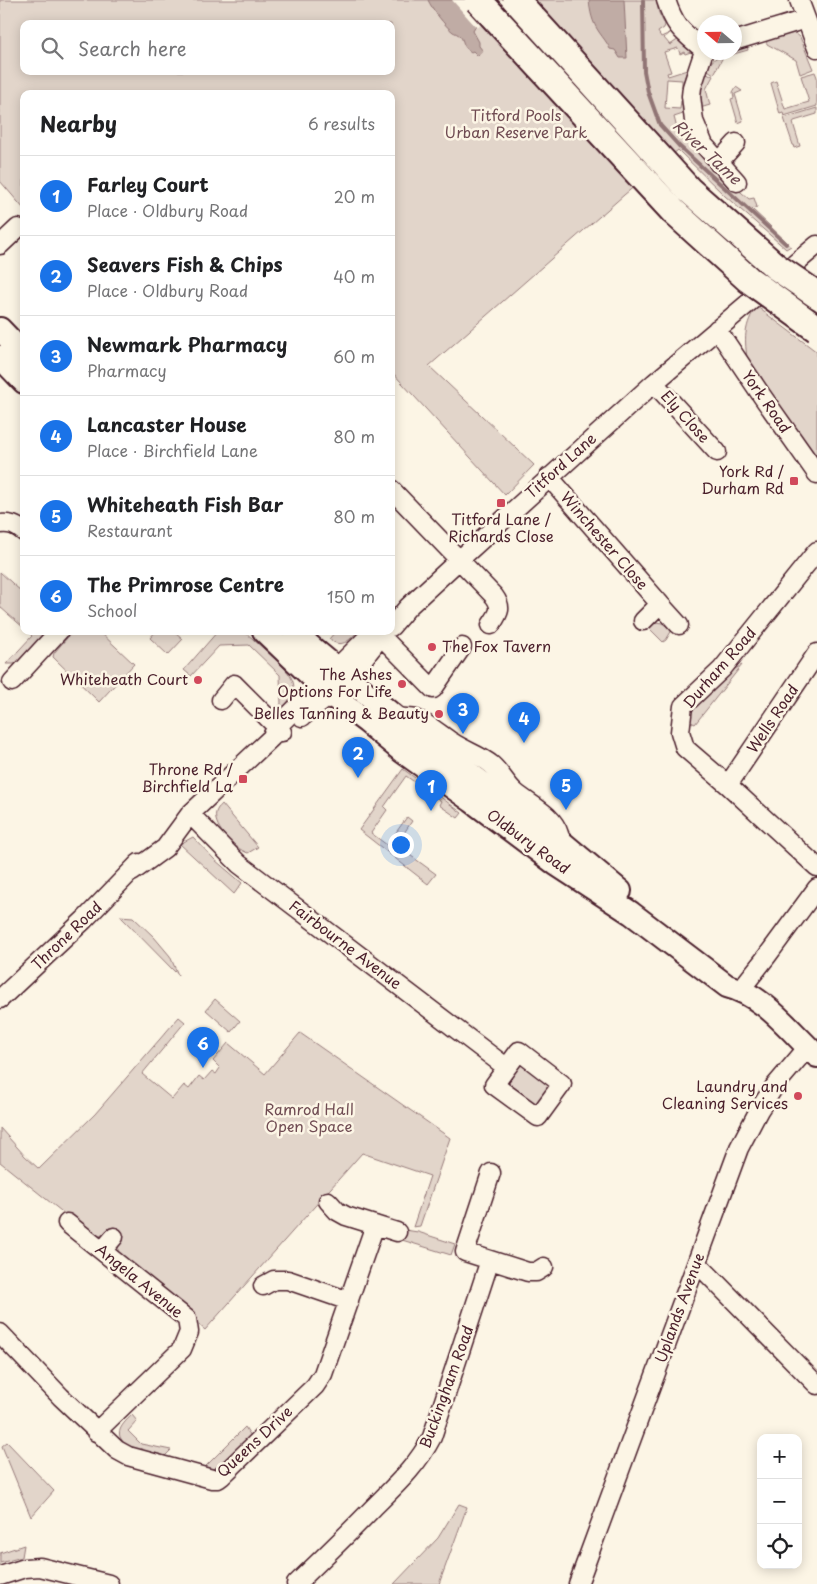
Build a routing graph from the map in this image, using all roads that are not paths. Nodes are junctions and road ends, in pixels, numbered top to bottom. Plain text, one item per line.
1 (478, 0) edge
2 (516, 0) edge
3 (666, 0) edge
4 (799, 0) edge
5 (806, 19) junction
6 (742, 39) edge
7 (697, 44) edge
8 (817, 48) edge
9 (701, 60) edge
10 (736, 143) dead end
11 (718, 163) junction
12 (737, 182) dead end
13 (18, 228) dead end
14 (817, 245) edge
15 (0, 246) edge
16 (817, 296) edge
17 (0, 329) edge
18 (717, 329) junction
19 (817, 329) edge
20 (20, 350) edge
21 (0, 356) edge
22 (20, 378) edge
23 (654, 382) junction
24 (717, 452) dead end
25 (817, 474) edge
26 (550, 477) junction
27 (395, 493) edge
28 (0, 524) edge
29 (20, 529) edge
30 (817, 551) edge
31 (458, 560) junction
32 (660, 604) junction
33 (408, 608) junction
34 (395, 616) edge
35 (395, 620) edge
36 (643, 621) dead end
37 (492, 625) dead end
38 (679, 625) dead end
39 (55, 635) edge
40 (268, 635) edge
41 (298, 635) edge
42 (379, 635) edge
43 (385, 635) edge
44 (462, 648) dead end
45 (817, 653) edge
46 (343, 673) junction
47 (12, 682) dead end
48 (326, 690) junction
49 (220, 700) dead end
50 (277, 732) junction
51 (728, 785) junction
52 (188, 817) junction
53 (817, 867) edge
54 (817, 888) edge
55 (741, 989) junction
56 (0, 999) edge
57 (812, 1051) edge
58 (506, 1067) dead end
59 (491, 1173) dead end
60 (328, 1201) dead end
61 (67, 1223) dead end
62 (375, 1225) junction
63 (397, 1232) dead end
64 (114, 1238) dead end
65 (102, 1251) junction
66 (490, 1260) junction
67 (697, 1263) junction
68 (544, 1267) dead end
69 (263, 1286) dead end
70 (349, 1302) junction
71 (0, 1333) edge
72 (817, 1385) edge
73 (96, 1432) junction
74 (0, 1576) edge
75 (109, 1584) edge
76 (296, 1584) edge
77 (578, 1584) edge

1 - 19 highway, bridge
2 - 16 highway, bridge
3 - 7 street
4 - 5 street
5 - 6 street
5 - 8 street
9 - 11 street
10 - 11 street
11 - 12 street
13 - 15 street
14 - 18 street, Titford Lane
17 - 20 main road
18 - 23 street, Titford Lane
18 - 25 street, York Road
21 - 22 main road
23 - 24 street, Ely Close
23 - 26 street, Titford Lane
26 - 31 street, Titford Lane
26 - 32 street, Winchester Close
27 - 31 street
28 - 29 street
30 - 51 street, Durham Road
31 - 33 street, Titford Lane
31 - 37 street
32 - 36 street, Winchester Close
32 - 38 street, Winchester Close
33 - 34 street, Titford Lane
33 - 35 street, Titford Lane
39 - 47 street
40 - 48 main road, Oldbury Road
41 - 46 main road, Oldbury Road
42 - 46 street, Titford Lane
43 - 44 street
45 - 51 street, Wells Road
46 - 48 street, Throne Road
46 - 55 main road, Oldbury Road
48 - 50 street, Throne Road
48 - 55 main road, Oldbury Road
49 - 50 street
50 - 52 street, Throne Road
51 - 53 street, Durham Road
52 - 56 street, Throne Road
52 - 58 street, Fairbourne Avenue
54 - 55 street
55 - 57 main road, Oldbury Road
57 - 67 street, Uplands Avenue
59 - 66 street
60 - 62 street
61 - 65 street, Angela Avenue
62 - 63 street
62 - 70 street, Queens Drive
64 - 65 street
65 - 73 street, Angela Avenue
66 - 68 street
66 - 76 street, Buckingham Road
67 - 72 street
67 - 77 street, Uplands Avenue
69 - 70 street
70 - 73 street, Queens Drive
71 - 73 street, Queens Drive
74 - 75 street

